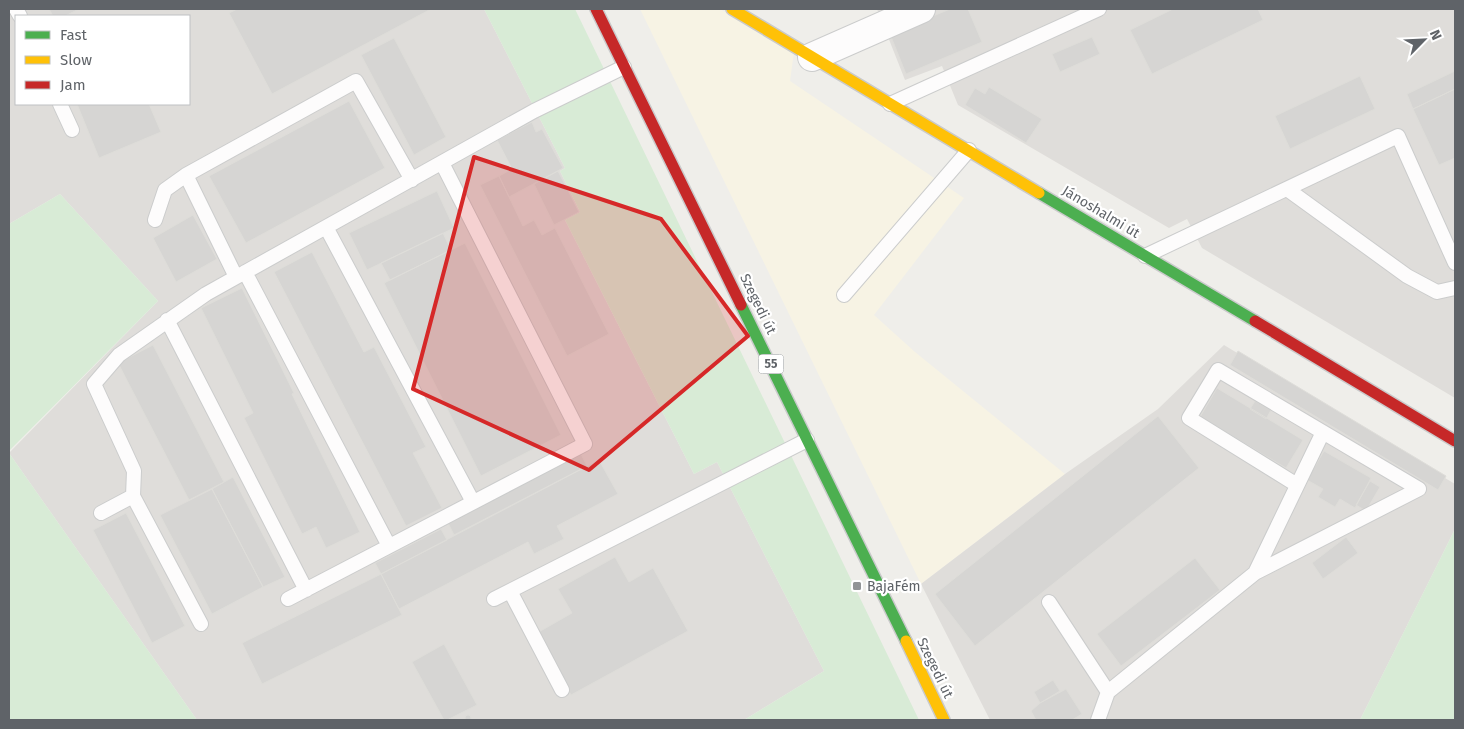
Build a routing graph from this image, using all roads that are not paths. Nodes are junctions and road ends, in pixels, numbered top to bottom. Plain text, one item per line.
1 (596, 9) edge
2 (732, 9) edge
3 (921, 9) edge
4 (1099, 9) edge
5 (812, 57) junction
6 (624, 67) junction
7 (890, 104) junction
8 (60, 105) edge
9 (72, 130) dead end
10 (969, 150) junction
11 (442, 163) junction
12 (186, 175) junction
13 (412, 180) junction
14 (1287, 188) junction
15 (155, 220) dead end
16 (326, 227) junction
17 (1145, 256) junction
18 (1455, 263) edge
19 (241, 274) junction
20 (1455, 288) edge
21 (844, 295) dead end
22 (167, 320) junction
23 (1322, 432) junction
24 (1454, 438) edge
25 (807, 440) junction
26 (1297, 485) junction
27 (133, 496) junction
28 (473, 502) junction
29 (101, 513) dead end
30 (389, 546) junction
31 (1255, 573) junction
32 (306, 590) junction
33 (510, 591) junction
34 (288, 599) dead end
35 (494, 599) dead end
36 (1049, 602) dead end
37 (201, 624) dead end
38 (562, 690) dead end
39 (1108, 692) junction
40 (944, 720) edge
41 (1098, 720) edge

1 - 6 street, Szegedi út / 55
2 - 5 street, Jánoshalmi út
3 - 5 street
4 - 7 lane
5 - 7 street, Jánoshalmi út
6 - 11 lane
6 - 25 street, Szegedi út / 55
7 - 10 street, Jánoshalmi út
8 - 9 lane
10 - 17 street, Jánoshalmi út
10 - 21 lane
11 - 13 lane
11 - 28 lane
12 - 13 lane
12 - 15 lane
12 - 19 lane
13 - 16 lane
14 - 17 lane
14 - 18 lane
14 - 20 lane
16 - 19 lane
16 - 28 lane
17 - 24 street, Jánoshalmi út
19 - 22 lane
19 - 30 lane
22 - 27 lane
22 - 32 lane
23 - 26 lane
23 - 26 lane
23 - 31 lane
25 - 33 lane
25 - 40 street, Szegedi út / 55
26 - 31 lane
27 - 29 lane
27 - 37 lane
28 - 30 lane
30 - 32 lane
31 - 39 lane
32 - 34 lane
33 - 35 lane
33 - 38 lane
36 - 39 lane
39 - 41 lane

